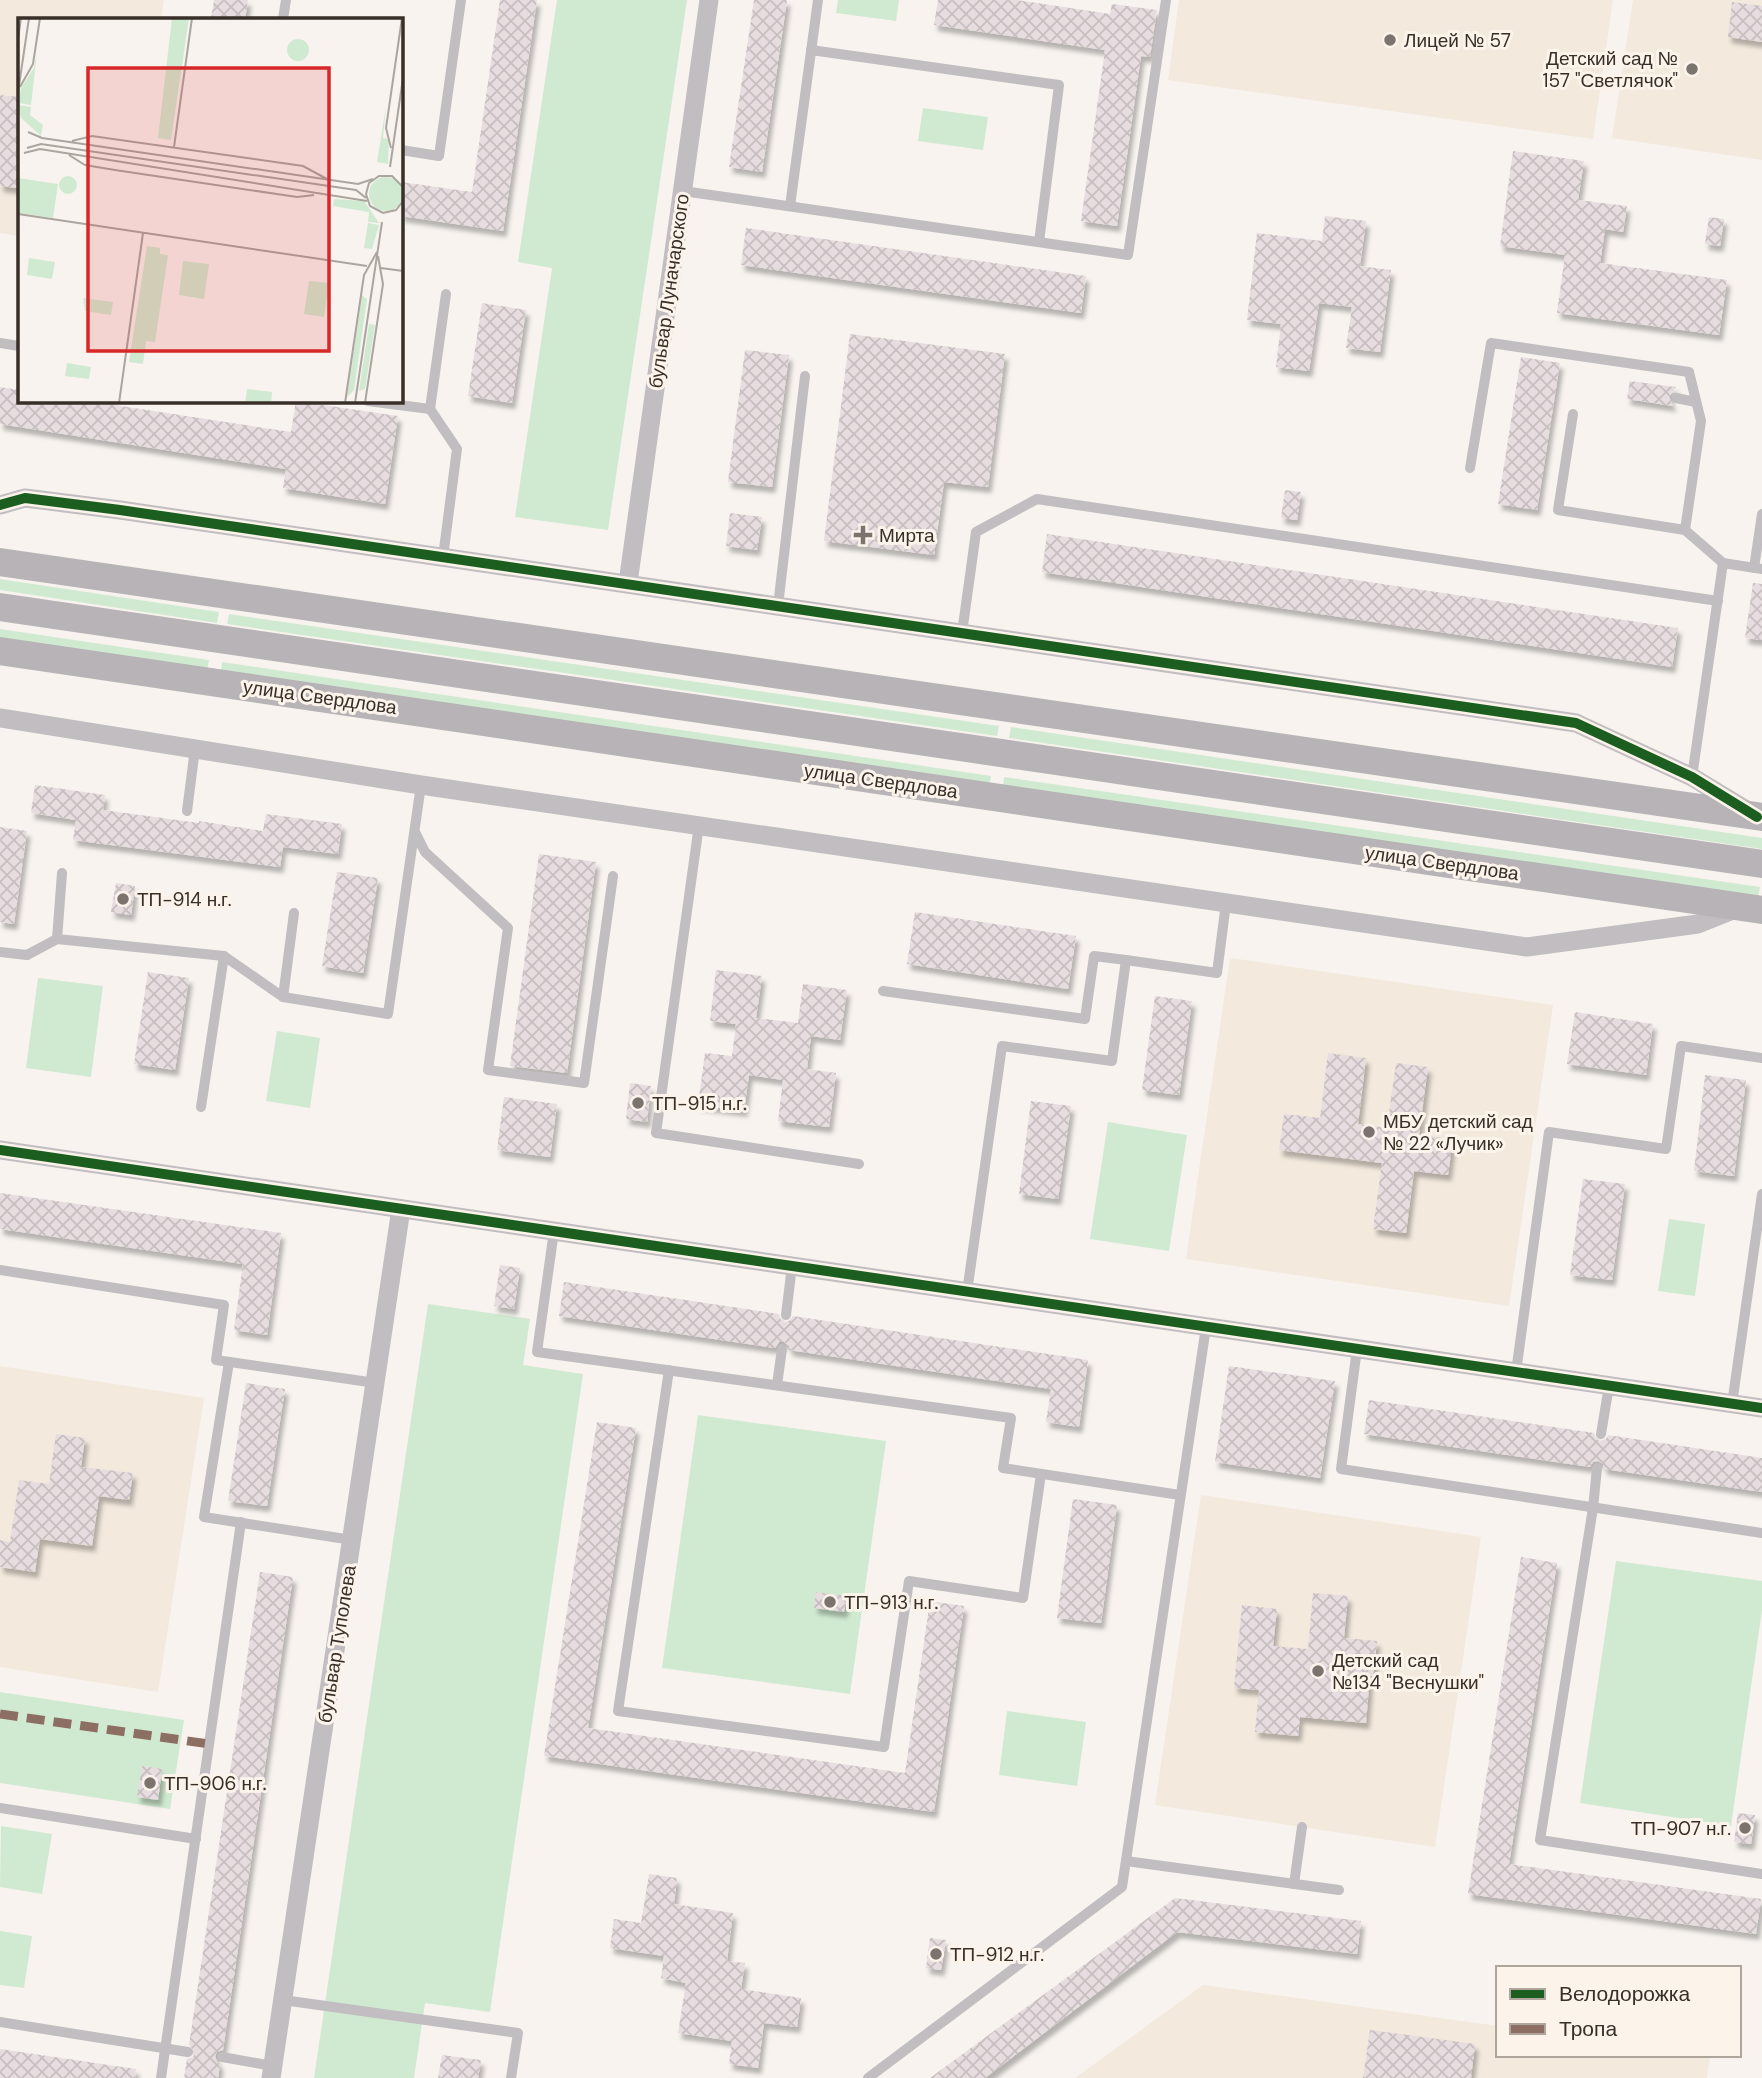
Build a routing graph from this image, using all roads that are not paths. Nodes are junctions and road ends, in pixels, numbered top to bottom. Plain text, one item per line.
1 (286, 0) edge
2 (461, 0) edge
3 (709, 0) edge
4 (818, 0) edge
5 (1166, 0) edge
6 (283, 18) edge
7 (811, 50) junction
8 (402, 150) edge
9 (683, 191) junction
10 (790, 206) junction
11 (1039, 242) junction
12 (446, 293) dead end
13 (0, 343) edge
14 (18, 346) edge
15 (805, 376) dead end
16 (1676, 398) dead end
17 (375, 402) edge
18 (1696, 402) junction
19 (430, 410) junction
20 (1573, 414) dead end
21 (1469, 468) dead end
22 (0, 505) edge
23 (1762, 514) edge
24 (1685, 530) junction
25 (443, 557) junction
26 (0, 562) edge
27 (1723, 563) junction
28 (1758, 568) edge
29 (628, 583) junction
30 (1718, 601) junction
31 (778, 606) junction
32 (0, 607) edge
33 (962, 633) junction
34 (0, 651) edge
35 (0, 718) edge
36 (195, 749) junction
37 (1692, 776) junction
38 (421, 785) junction
39 (187, 811) dead end
40 (1760, 817) edge
41 (699, 825) junction
42 (415, 831) junction
43 (1762, 864) edge
44 (62, 873) dead end
45 (612, 876) dead end
46 (1226, 902) junction
47 (1751, 909) edge
48 (294, 913) dead end
49 (57, 939) junction
50 (0, 952) edge
51 (224, 956) junction
52 (1126, 960) junction
53 (883, 991) dead end
54 (283, 997) junction
55 (1762, 1058) edge
56 (201, 1107) dead end
57 (0, 1150) edge
58 (859, 1164) dead end
59 (1762, 1194) edge
60 (401, 1209) junction
61 (554, 1231) junction
62 (792, 1266) junction
63 (0, 1270) edge
64 (967, 1292) junction
65 (786, 1315) dead end
66 (1206, 1327) junction
67 (782, 1349) dead end
68 (1357, 1349) junction
69 (229, 1362) junction
70 (669, 1370) junction
71 (1516, 1372) junction
72 (376, 1383) junction
73 (777, 1385) junction
74 (1609, 1386) junction
75 (1732, 1404) junction
76 (1762, 1408) edge
77 (1601, 1434) dead end
78 (1597, 1468) dead end
79 (1041, 1474) junction
80 (1180, 1495) junction
81 (1593, 1508) junction
82 (241, 1522) junction
83 (1762, 1533) edge
84 (352, 1540) junction
85 (0, 1808) edge
86 (1302, 1827) dead end
87 (196, 1839) junction
88 (1126, 1861) junction
89 (1762, 1874) edge
90 (1293, 1884) junction
91 (1339, 1890) dead end
92 (283, 2000) junction
93 (0, 2022) edge
94 (165, 2049) junction
95 (188, 2052) dead end
96 (222, 2057) dead end
97 (272, 2072) edge
98 (161, 2078) edge
99 (512, 2078) edge
100 (868, 2078) edge

1 - 6 lane
2 - 8 lane
3 - 9 street, бульвар Луначарского
4 - 7 lane
5 - 11 lane
7 - 10 lane
7 - 11 lane
9 - 10 lane
9 - 29 street, бульвар Луначарского
10 - 11 lane
12 - 19 lane
13 - 14 lane
15 - 31 lane
16 - 18 lane
17 - 19 lane
18 - 21 lane
18 - 24 lane
19 - 25 lane
20 - 24 lane
22 - 25 street
23 - 28 lane
24 - 27 lane
25 - 29 street
26 - 40 main road
27 - 28 lane
27 - 30 lane
29 - 31 street
30 - 33 lane
30 - 37 lane
31 - 33 street
32 - 43 main road
33 - 37 street
34 - 47 main road, улица Свердлова
35 - 36 street
36 - 38 street
36 - 39 lane
37 - 40 street
38 - 41 street
38 - 42 lane
41 - 46 street
41 - 58 lane
42 - 45 lane
42 - 54 lane
44 - 49 lane
46 - 47 street
46 - 52 lane
48 - 54 lane
49 - 50 lane
49 - 51 lane
51 - 54 lane
51 - 56 lane
52 - 53 lane
52 - 64 lane
55 - 71 lane
57 - 60 street
59 - 75 lane
60 - 61 street
60 - 72 street, бульвар Туполева
61 - 62 street
61 - 70 lane
62 - 64 street
62 - 65 lane
63 - 69 lane
64 - 66 street
66 - 68 street
66 - 80 lane
67 - 73 lane
68 - 71 street
68 - 81 lane
69 - 72 lane
69 - 82 lane
70 - 73 lane
70 - 79 lane
71 - 74 street
72 - 84 street, бульвар Туполева
73 - 79 lane
74 - 75 street
74 - 77 lane
75 - 76 street
78 - 81 lane
79 - 80 lane
80 - 88 lane
81 - 83 lane
81 - 89 lane
82 - 84 lane
82 - 87 lane
84 - 92 street, бульвар Туполева
85 - 87 lane
86 - 90 lane
87 - 94 lane
88 - 90 lane
88 - 100 lane
90 - 91 lane
92 - 97 street, бульвар Туполева
92 - 99 lane
93 - 94 lane
94 - 95 lane
94 - 98 lane
96 - 97 lane

